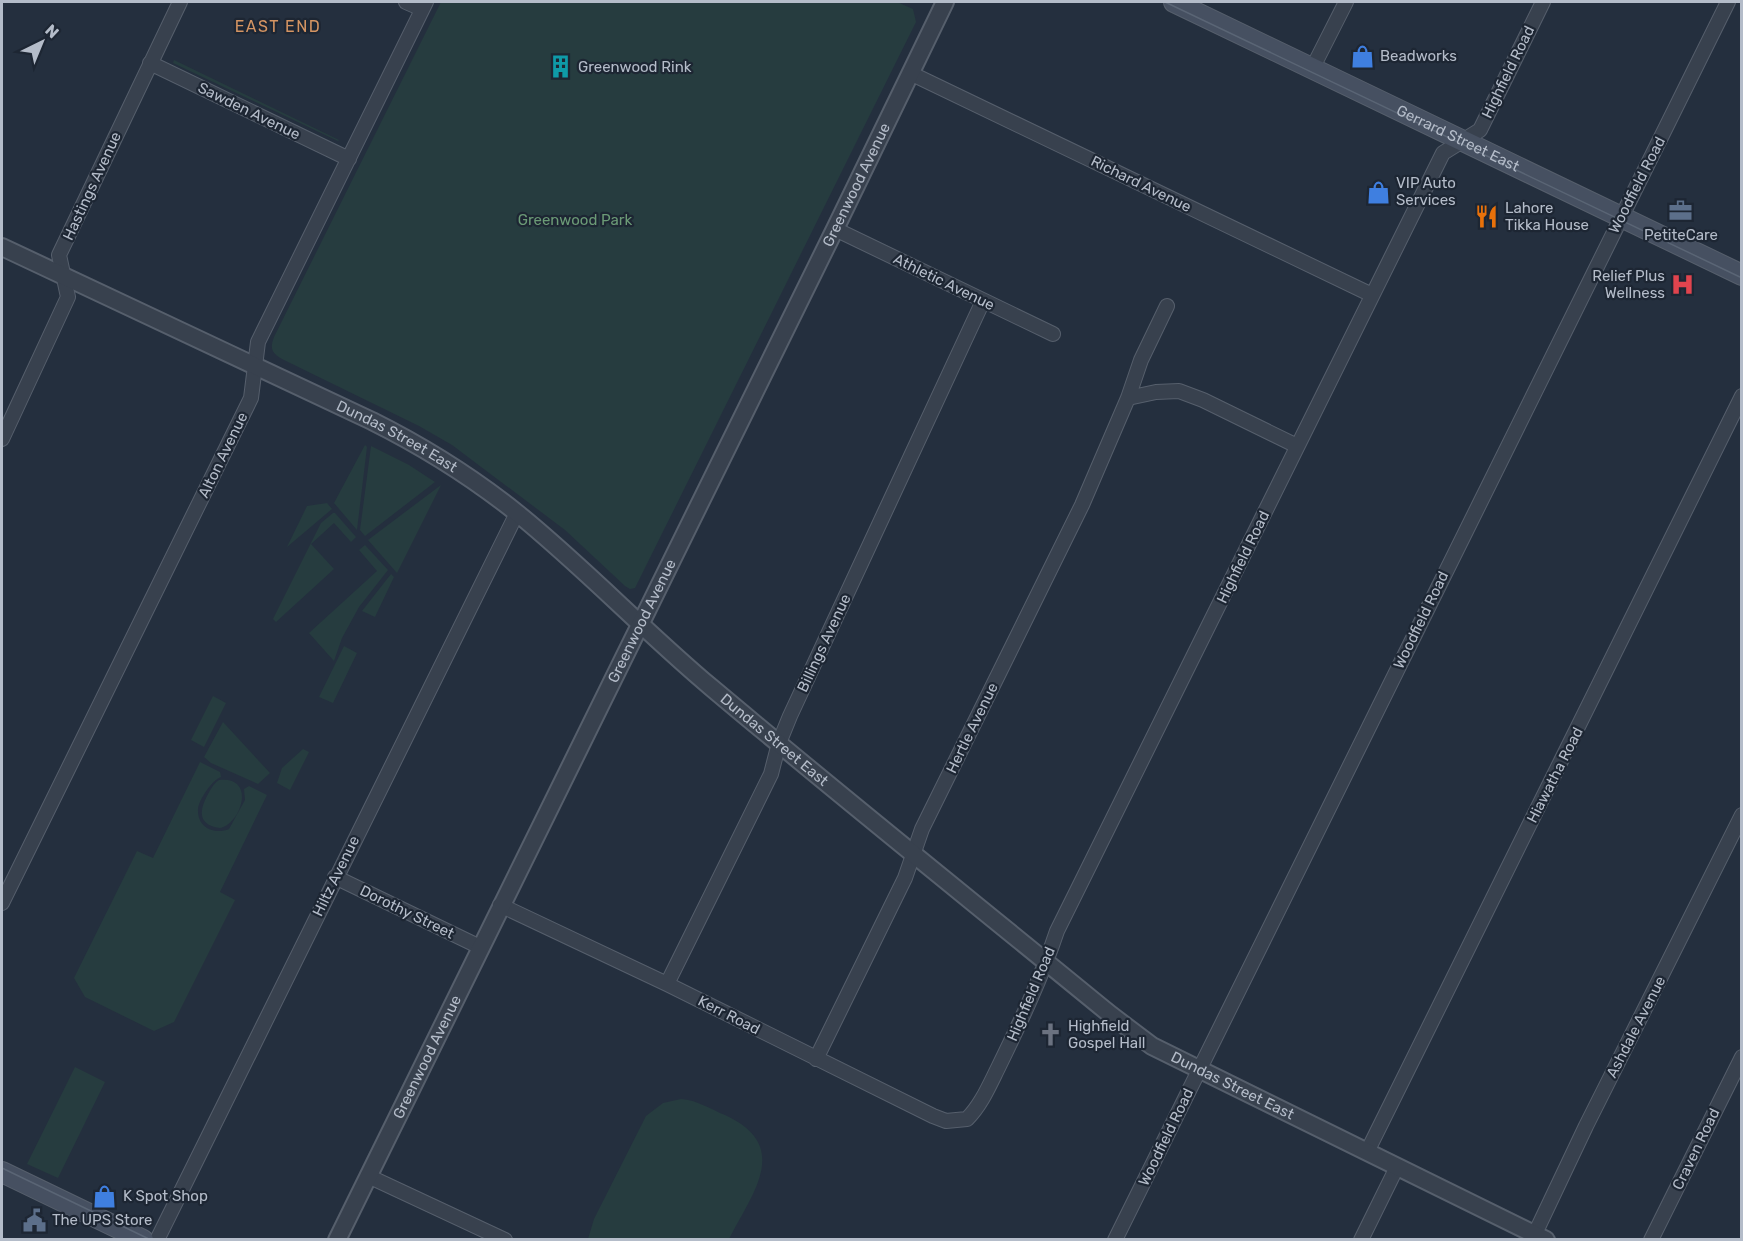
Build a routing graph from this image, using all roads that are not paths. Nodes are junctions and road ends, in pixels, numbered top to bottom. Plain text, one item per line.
1 (180, 2) edge
2 (406, 2) edge
3 (945, 2) edge
4 (1174, 2) edge
5 (1346, 2) edge
6 (1543, 2) edge
7 (1728, 2) edge
8 (424, 5) edge
9 (150, 63) junction
10 (1312, 69) junction
11 (910, 73) junction
12 (1460, 140) junction
13 (349, 159) junction
14 (1622, 217) junction
15 (835, 230) junction
16 (2, 247) edge
17 (1742, 275) edge
18 (64, 276) junction
19 (1372, 295) junction
20 (983, 301) junction
21 (1167, 306) dead end
22 (1053, 334) dead end
23 (256, 368) junction
24 (1742, 396) edge
25 (1128, 398) junction
26 (2, 439) edge
27 (1297, 446) junction
28 (517, 513) junction
29 (640, 623) junction
30 (779, 743) junction
31 (1742, 815) edge
32 (914, 854) junction
33 (335, 877) junction
34 (2, 903) edge
35 (500, 905) junction
36 (480, 947) junction
37 (1047, 963) junction
38 (667, 984) junction
39 (1742, 1058) edge
40 (816, 1059) junction
41 (1199, 1069) junction
42 (958, 1121) joint
43 (1367, 1152) junction
44 (1397, 1167) junction
45 (2, 1172) edge
46 (368, 1176) junction
47 (1538, 1238) edge
48 (143, 1239) edge
49 (157, 1239) edge
50 (337, 1239) edge
51 (505, 1239) edge
52 (1115, 1239) edge
53 (1361, 1239) edge
54 (1651, 1239) edge

1 - 9 street, Hastings Avenue
2 - 8 street
3 - 11 street, Greenwood Avenue
4 - 10 main road, Gerrard Street East
5 - 10 street
6 - 12 street, Highfield Road
7 - 14 street, Woodfield Road
8 - 13 street, Alton Avenue
9 - 13 street, Sawden Avenue
9 - 18 street, Hastings Avenue
10 - 12 main road, Gerrard Street East
11 - 15 street, Greenwood Avenue
11 - 19 street, Richard Avenue
12 - 14 main road, Gerrard Street East
12 - 19 street, Highfield Road
13 - 23 street, Alton Avenue
14 - 17 main road, Gerrard Street East
14 - 41 street, Woodfield Road
15 - 20 street, Athletic Avenue
15 - 29 street, Greenwood Avenue
16 - 18 street, Dundas Street East
18 - 23 street, Dundas Street East
18 - 26 street, Hastings Avenue
19 - 27 street, Highfield Road
20 - 22 street, Athletic Avenue
20 - 30 street, Billings Avenue
21 - 25 street, Hertle Avenue
23 - 28 street, Dundas Street East
23 - 34 street, Alton Avenue
24 - 43 street, Hiawatha Road
25 - 27 street
25 - 32 street, Hertle Avenue
27 - 37 street, Highfield Road
28 - 29 street, Dundas Street East
28 - 33 street, Hiltz Avenue
29 - 30 street, Dundas Street East
29 - 35 street, Greenwood Avenue
30 - 32 street, Dundas Street East
30 - 38 street, Billings Avenue
31 - 47 street, Ashdale Avenue
32 - 37 street, Dundas Street East
32 - 40 street, Hertle Avenue
33 - 36 street, Dorothy Street
33 - 49 street, Hiltz Avenue
35 - 36 street, Greenwood Avenue
35 - 38 street, Kerr Road
36 - 46 street, Greenwood Avenue
37 - 41 street, Dundas Street East
37 - 42 street, Highfield Road
38 - 40 street, Kerr Road
39 - 54 street, Craven Road
40 - 42 street, Kerr Road
41 - 43 street, Dundas Street East
41 - 52 street, Woodfield Road
43 - 44 street, Dundas Street East
44 - 47 street, Dundas Street East
44 - 53 street
45 - 48 main road
46 - 50 street, Greenwood Avenue
46 - 51 street

